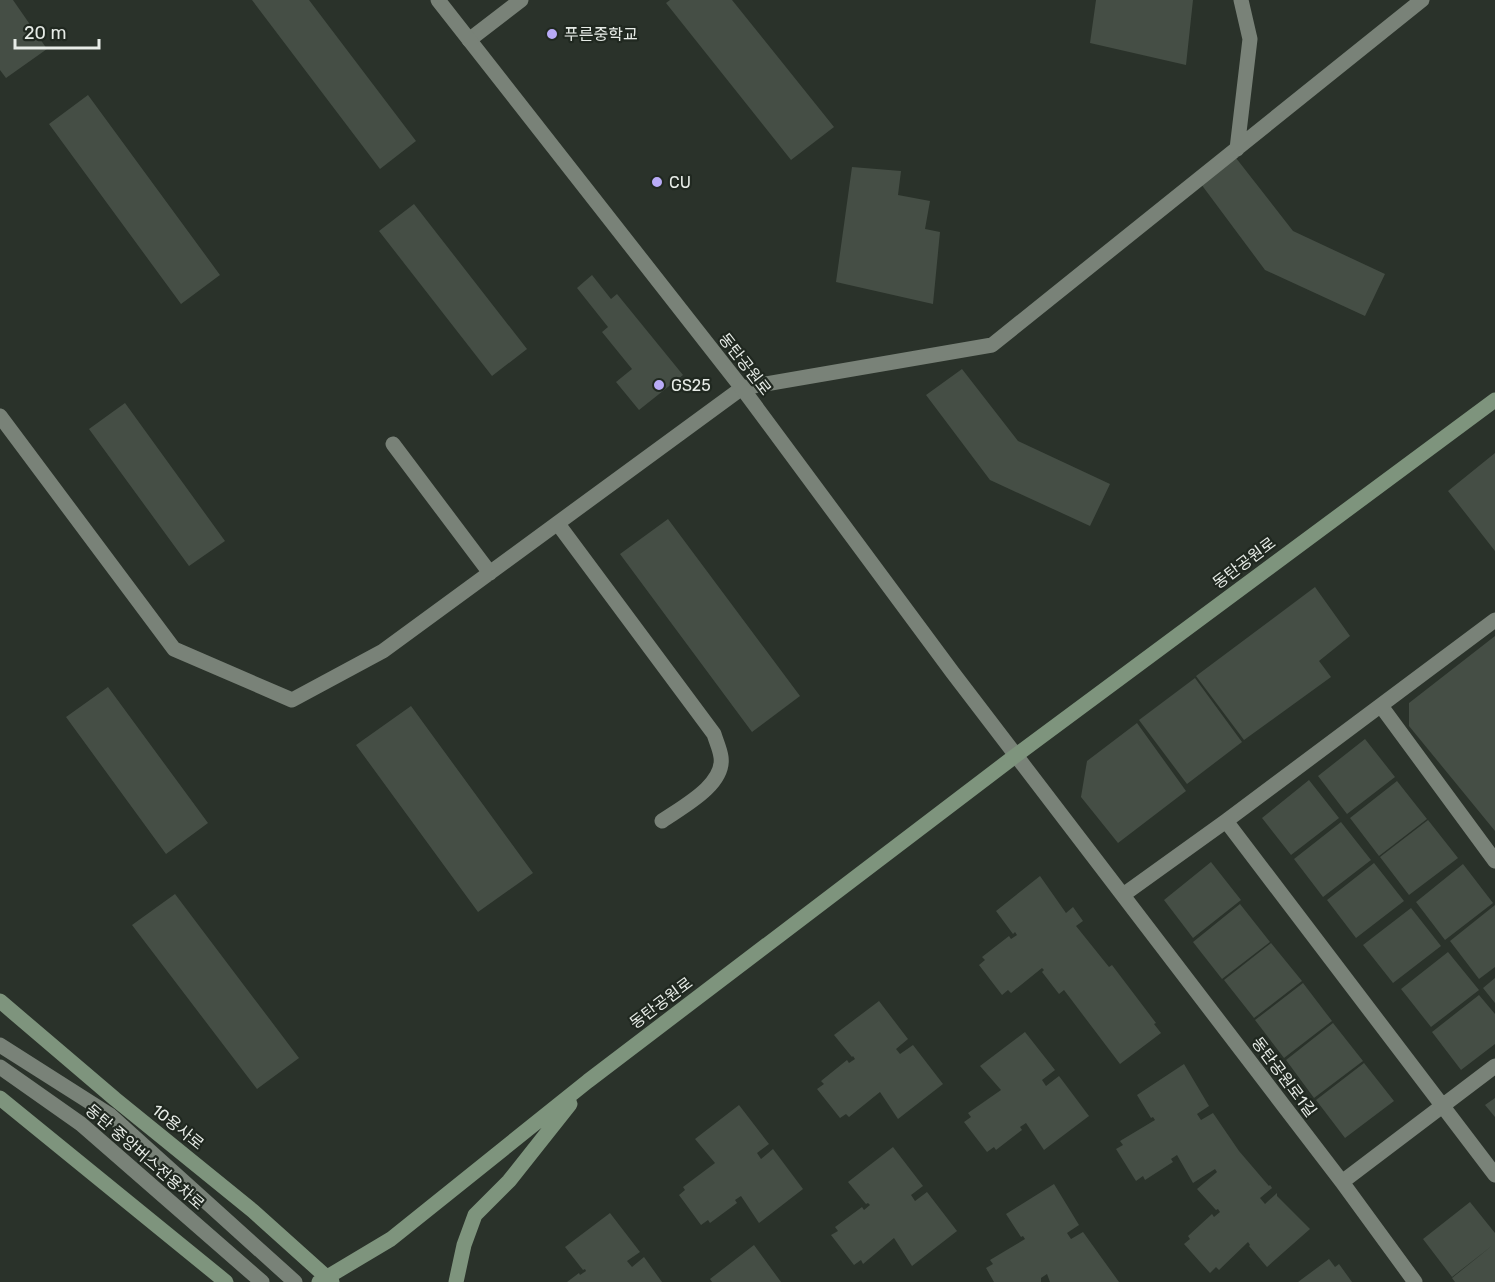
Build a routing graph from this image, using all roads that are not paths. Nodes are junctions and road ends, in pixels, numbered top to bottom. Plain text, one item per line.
1 (438, 0) edge
2 (522, 0) edge
3 (1241, 0) edge
4 (1422, 0) edge
5 (469, 40) junction
6 (1237, 149) junction
7 (742, 388) junction
8 (1495, 400) edge
9 (0, 417) edge
10 (393, 444) dead end
11 (558, 524) junction
12 (490, 573) junction
13 (1495, 620) edge
14 (1381, 706) junction
15 (1016, 756) junction
16 (663, 821) dead end
17 (1226, 822) junction
18 (1495, 861) edge
19 (1123, 895) junction
20 (0, 1001) edge
21 (0, 1045) edge
22 (1495, 1066) edge
23 (0, 1067) edge
24 (588, 1081) junction
25 (0, 1098) edge
26 (1443, 1106) junction
27 (1495, 1175) edge
28 (1342, 1182) junction
29 (326, 1280) edge
30 (226, 1282) edge
31 (261, 1282) edge
32 (295, 1282) edge
33 (456, 1282) edge
34 (1415, 1282) edge

1 - 5 street, 동탄공원로
2 - 5 street
3 - 6 street
4 - 6 street
5 - 7 street, 동탄공원로
6 - 7 street
7 - 11 street
7 - 15 street, 동탄공원로
8 - 15 street, 동탄공원로
9 - 12 street
10 - 12 street
11 - 12 street
11 - 16 street
13 - 14 street
14 - 17 street
14 - 18 street
15 - 19 street, 동탄공원로1길
15 - 24 street, 동탄공원로
17 - 19 street
17 - 26 street
19 - 28 street, 동탄공원로1길
20 - 29 street, 10용사로
21 - 32 street, 동탄 중앙버스전용차로
22 - 26 street
23 - 31 street, 동탄 중앙버스전용차로
24 - 29 street, 동탄공원로
24 - 33 street
25 - 30 street
26 - 27 street
26 - 28 street
28 - 34 street, 동탄공원로1길

